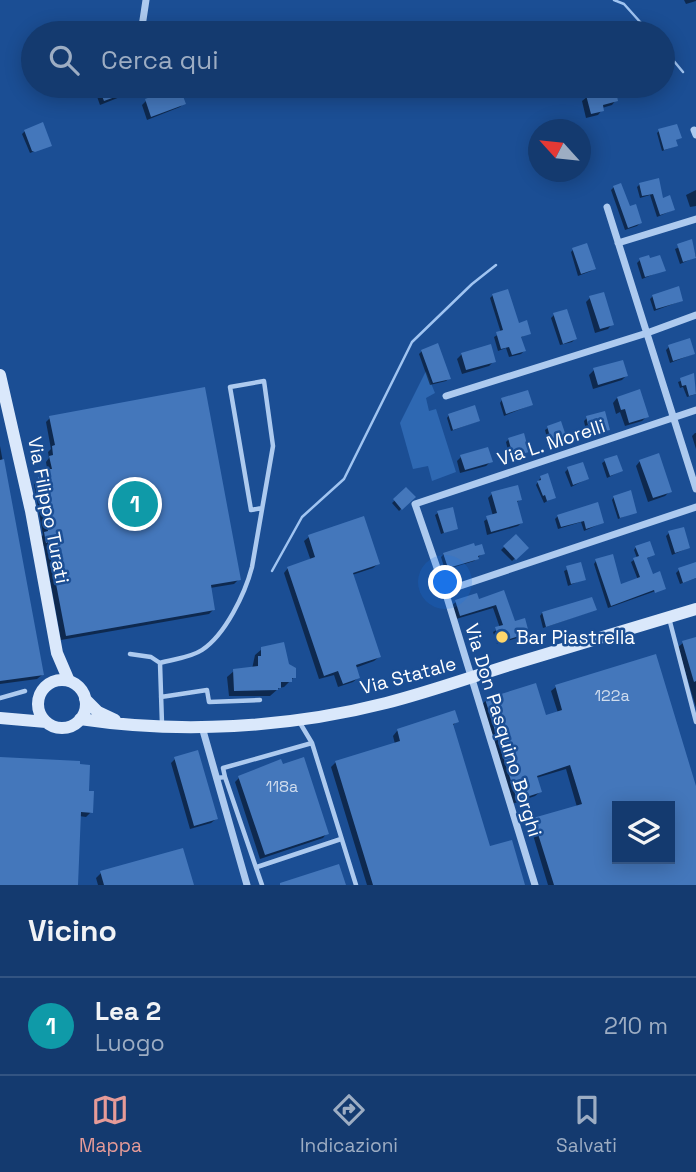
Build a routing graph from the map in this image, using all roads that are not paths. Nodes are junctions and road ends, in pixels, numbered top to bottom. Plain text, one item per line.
1 (146, 0) edge
2 (143, 21) edge
3 (607, 207) dead end
4 (696, 219) edge
5 (618, 243) junction
6 (696, 315) edge
7 (647, 333) junction
8 (0, 375) edge
9 (446, 396) dead end
10 (696, 410) edge
11 (674, 418) junction
12 (696, 489) edge
13 (415, 504) joint
14 (696, 507) edge
15 (262, 508) junction
16 (444, 591) junction
17 (696, 609) edge
18 (668, 617) junction
19 (57, 653) junction
20 (130, 654) dead end
21 (160, 663) junction
22 (470, 677) junction
23 (69, 681) junction
24 (52, 682) junction
25 (25, 691) dead end
26 (161, 697) junction
27 (0, 698) edge
28 (85, 699) junction
29 (260, 700) dead end
30 (38, 703) junction
31 (0, 718) edge
32 (21, 719) junction
33 (80, 719) junction
34 (298, 719) junction
35 (46, 722) junction
36 (696, 722) edge
37 (122, 723) junction
38 (162, 725) junction
39 (202, 726) junction
40 (312, 743) junction
41 (221, 777) junction
42 (341, 839) junction
43 (257, 867) junction
44 (247, 885) edge
45 (262, 885) edge
46 (356, 885) edge
47 (535, 885) edge

1 - 2 street
3 - 5 street
4 - 5 street
5 - 7 street
6 - 7 street
7 - 9 street
7 - 11 street
8 - 19 main road, Via Filippo Turati
10 - 11 street, Via L. Morelli
11 - 12 street
11 - 13 street, Via L. Morelli
13 - 16 street, Via Don Pasquino Borghi
14 - 16 street
15 - 15 lane
15 - 21 lane
16 - 22 street, Via Don Pasquino Borghi
17 - 18 main road, Via Statale
18 - 22 main road, Via Statale
18 - 36 lane
19 - 23 main road, Via Filippo Turati
19 - 24 main road, Via Filippo Turati
20 - 21 lane
21 - 26 lane
22 - 34 main road, Via Statale
22 - 47 street, Via Don Pasquino Borghi
23 - 24 main road
23 - 28 main road, Via Statale
24 - 30 main road
25 - 27 lane
26 - 29 lane
26 - 38 lane
28 - 33 main road
28 - 37 main road, Via Statale
30 - 32 main road
30 - 35 main road
31 - 32 main road, Via Statale
32 - 35 main road, Via Statale
33 - 35 main road, Via Statale
33 - 37 main road, Via Statale
34 - 39 main road, Via Statale
34 - 40 lane
37 - 38 main road, Via Statale
38 - 39 main road, Via Statale
39 - 41 street
40 - 41 lane
40 - 42 lane
41 - 43 lane
41 - 44 street
42 - 43 lane
42 - 46 lane
43 - 45 lane

